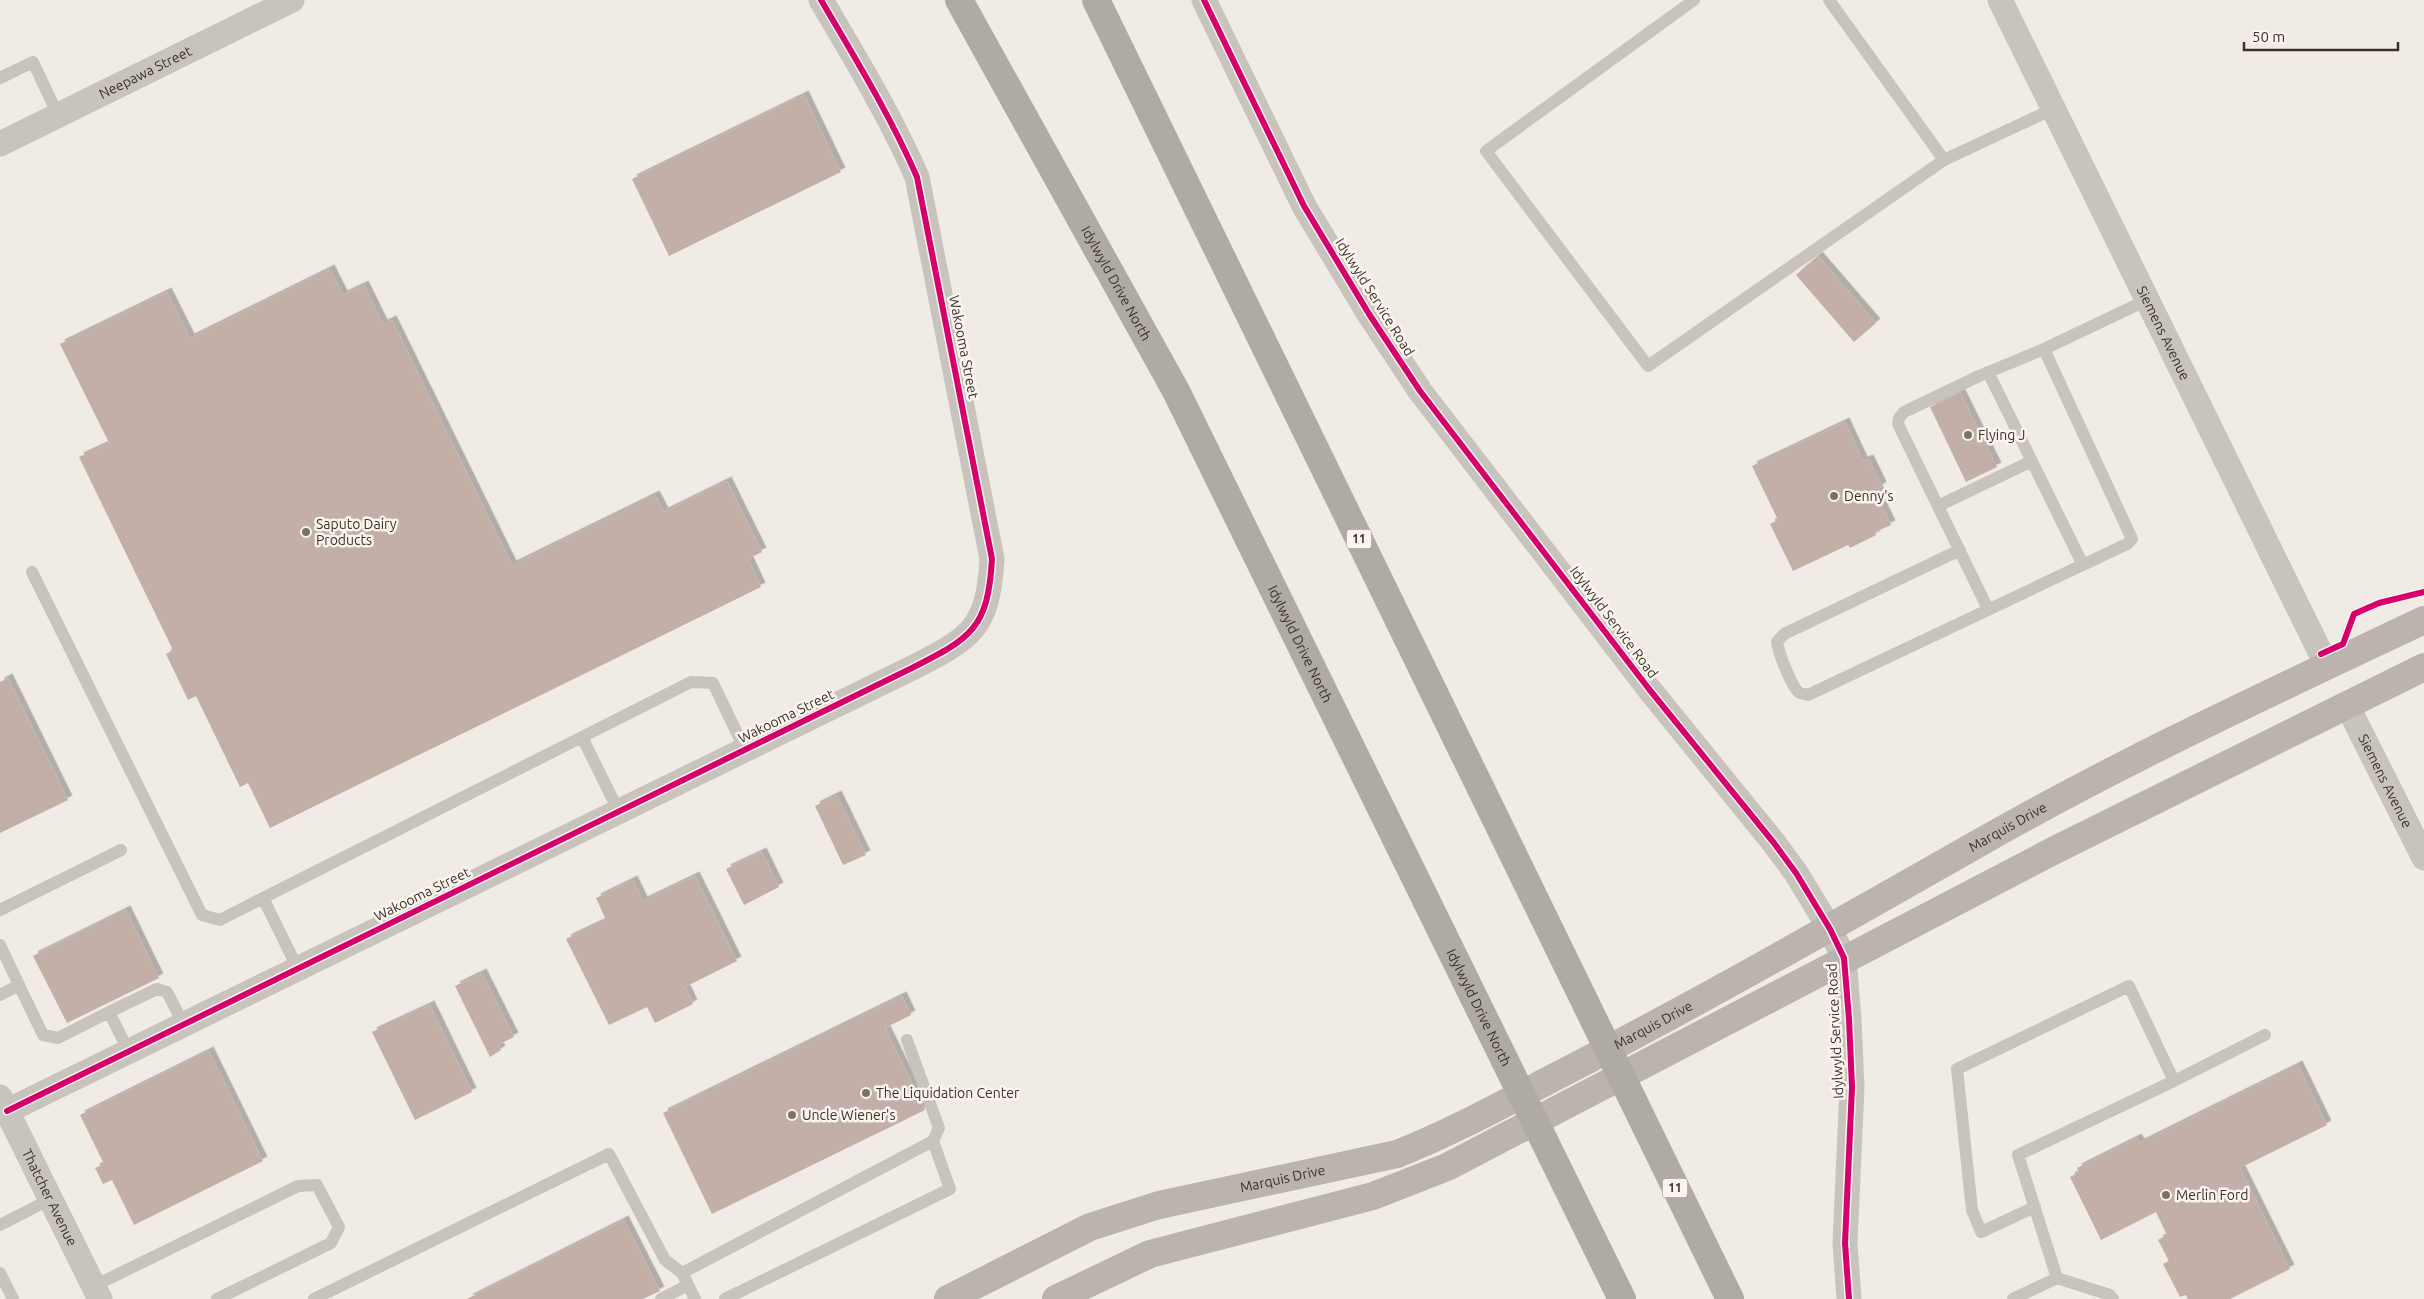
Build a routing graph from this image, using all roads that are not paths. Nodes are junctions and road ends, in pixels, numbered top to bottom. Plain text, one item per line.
1 (292, 0) edge
2 (821, 0) edge
3 (959, 0) edge
4 (1096, 0) edge
5 (1204, 0) edge
6 (1694, 0) edge
7 (1830, 0) edge
8 (2000, 0) edge
9 (0, 78) edge
10 (2053, 109) junction
11 (58, 115) junction
12 (0, 144) edge
13 (1944, 160) junction
14 (2147, 300) junction
15 (2044, 350) junction
16 (1988, 372) junction
17 (2032, 461) junction
18 (1938, 506) junction
19 (1960, 550) junction
20 (2083, 565) junction
21 (32, 572) dead end
22 (1988, 610) junction
23 (2424, 620) edge
24 (2327, 666) junction
25 (2424, 667) edge
26 (2347, 704) junction
27 (582, 737) junction
28 (745, 750) junction
29 (619, 812) junction
30 (121, 850) dead end
31 (2424, 858) edge
32 (263, 898) junction
33 (0, 910) edge
34 (1830, 929) junction
35 (0, 945) edge
36 (1844, 958) junction
37 (298, 969) junction
38 (19, 985) junction
39 (0, 995) edge
40 (110, 1012) junction
41 (184, 1025) junction
42 (2265, 1035) dead end
43 (907, 1040) dead end
44 (1607, 1050) junction
45 (129, 1052) junction
46 (1620, 1077) junction
47 (2174, 1081) junction
48 (1522, 1094) junction
49 (4, 1104) edge
50 (1536, 1120) junction
51 (933, 1142) junction
52 (51, 1199) junction
53 (2035, 1207) junction
54 (0, 1224) edge
55 (0, 1273) edge
56 (682, 1273) junction
57 (2057, 1278) junction
58 (688, 1285) junction
59 (97, 1293) edge
60 (13, 1299) edge
61 (217, 1299) edge
62 (314, 1299) edge
63 (661, 1299) edge
64 (695, 1299) edge
65 (725, 1299) edge
66 (948, 1299) edge
67 (1056, 1299) edge
68 (1622, 1299) edge
69 (1730, 1299) edge
70 (1849, 1299) edge
71 (2013, 1299) edge
72 (2112, 1299) edge

1 - 11 street, Neepawa Street
2 - 28 street, Wakooma Street
3 - 48 highway, Idylwyld Drive North
4 - 44 highway, 11
5 - 34 street, Idylwyld Service Road
6 - 13 lane
7 - 13 lane
8 - 10 street, Siemens Avenue
9 - 11 lane
10 - 13 lane
10 - 14 street, Siemens Avenue
11 - 12 street, Neepawa Street
14 - 15 lane
14 - 24 street, Siemens Avenue
15 - 16 lane
15 - 20 lane
16 - 17 lane
16 - 18 lane
17 - 18 lane
17 - 20 lane
18 - 19 lane
19 - 22 lane
19 - 22 lane
20 - 22 lane
21 - 32 lane
23 - 24 main road, Marquis Drive
24 - 26 main road
24 - 34 main road, Marquis Drive
25 - 26 main road
26 - 31 street, Siemens Avenue
26 - 36 main road
27 - 28 lane
27 - 29 lane
27 - 32 lane
28 - 29 street, Wakooma Street
29 - 37 street, Wakooma Street
30 - 33 lane
32 - 37 lane
34 - 36 street, Idylwyld Service Road
34 - 44 main road, Marquis Drive
35 - 38 lane
36 - 46 main road
36 - 70 street, Idylwyld Service Road
37 - 41 street, Wakooma Street
38 - 39 lane
38 - 40 lane
40 - 41 lane
40 - 45 lane
41 - 45 street, Wakooma Street
42 - 47 lane
43 - 51 lane
44 - 46 highway, 11
44 - 48 main road, Marquis Drive
45 - 49 street, Wakooma Street
46 - 50 main road
46 - 69 highway, 11
47 - 53 lane
47 - 53 lane
48 - 50 highway, Idylwyld Drive North
48 - 66 main road, Marquis Drive
49 - 52 street, Thatcher Avenue
50 - 67 main road
50 - 68 highway, Idylwyld Drive North
51 - 56 lane
51 - 65 lane
52 - 54 lane
52 - 59 street, Thatcher Avenue
53 - 57 lane
55 - 60 lane
56 - 58 lane
56 - 62 lane
57 - 71 lane
57 - 72 lane
58 - 63 lane
58 - 64 lane
59 - 61 lane

